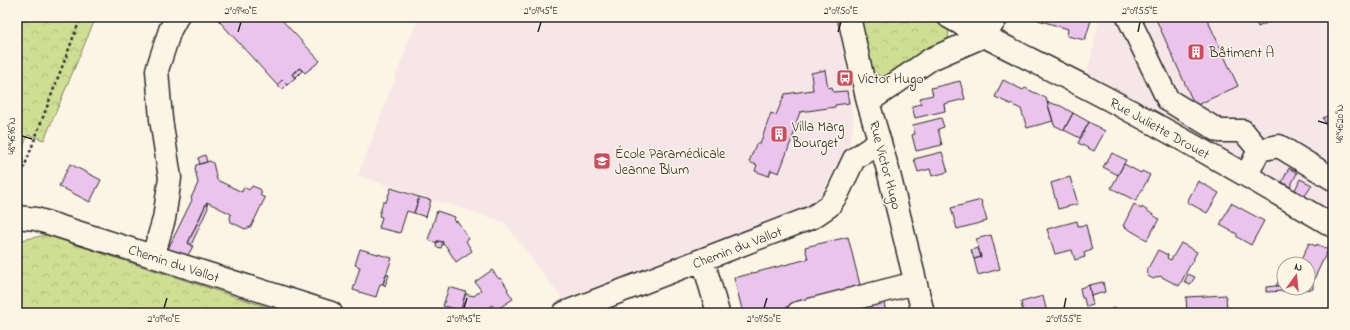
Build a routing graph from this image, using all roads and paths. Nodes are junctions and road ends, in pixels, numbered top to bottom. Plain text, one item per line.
1 (81, 17) edge
2 (177, 17) edge
3 (849, 17) edge
4 (996, 17) edge
5 (1128, 17) edge
6 (956, 19) edge
7 (984, 36) junction
8 (868, 102) junction
9 (880, 142) junction
10 (1260, 150) junction
11 (1247, 175) junction
12 (1333, 179) edge
13 (17, 186) edge
14 (17, 217) edge
15 (1333, 226) edge
16 (153, 256) junction
17 (703, 260) junction
18 (915, 283) junction
19 (331, 313) edge
20 (564, 313) edge
21 (718, 313) edge
22 (798, 313) edge
23 (923, 313) edge

1 - 13 path
2 - 16 street
3 - 8 street, Rue Victor Hugo
4 - 7 street
5 - 10 street
6 - 7 street, Rue Juliette Drouet
7 - 8 street
7 - 11 street, Rue Juliette Drouet
8 - 9 street, Rue Victor Hugo
9 - 17 street, Chemin du Vallot
9 - 18 street, Rue Victor Hugo
10 - 11 street
10 - 12 street
11 - 15 street, Rue Juliette Drouet
14 - 16 street, Chemin du Vallot
16 - 19 street, Chemin du Vallot
17 - 20 street, Chemin du Vallot
17 - 21 street
18 - 22 street
18 - 23 street, Rue Victor Hugo

